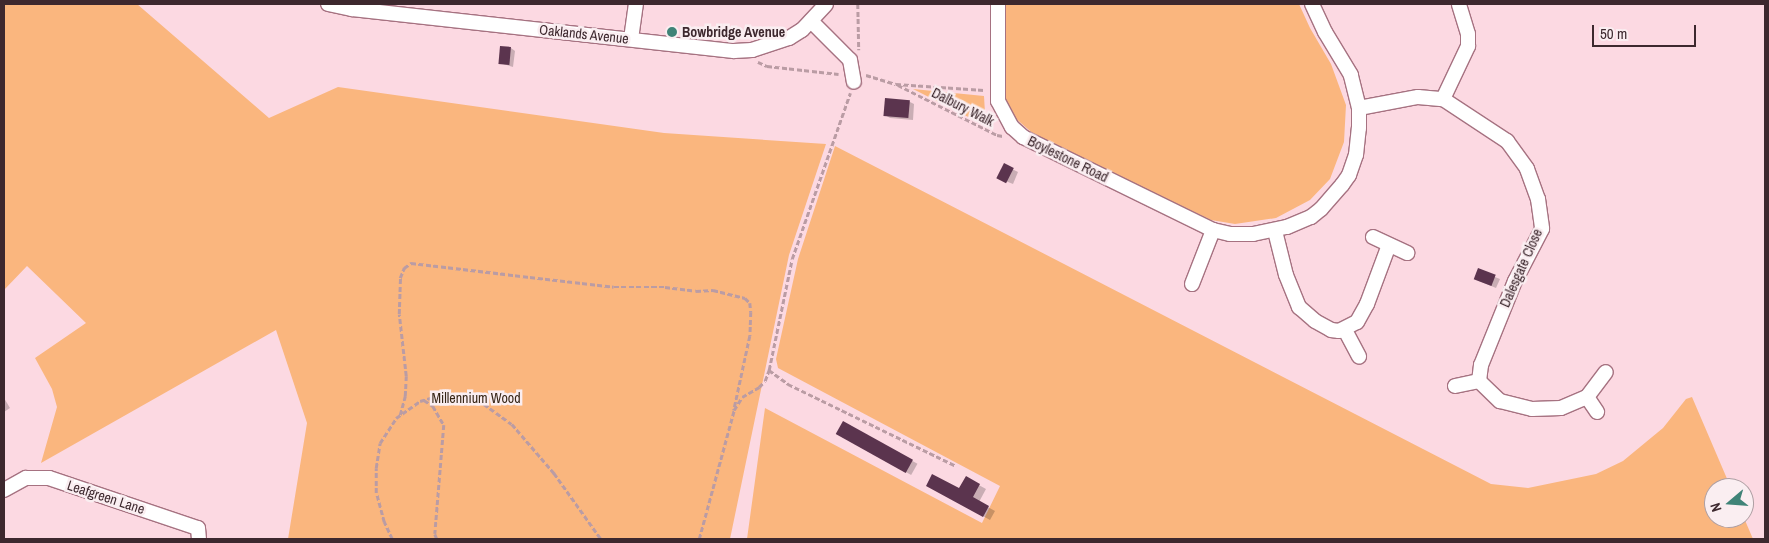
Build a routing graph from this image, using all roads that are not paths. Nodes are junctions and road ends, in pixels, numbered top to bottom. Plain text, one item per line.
1 (328, 4) edge
2 (636, 4) edge
3 (826, 4) edge
4 (998, 4) edge
5 (1312, 4) edge
6 (1459, 4) edge
7 (811, 22) junction
8 (631, 40) junction
9 (854, 78) road end
10 (1443, 99) junction
11 (1359, 108) junction
12 (1213, 230) junction
13 (1274, 231) junction
14 (1373, 237) dead end
15 (1389, 245) junction
16 (1408, 253) dead end
17 (1192, 284) dead end
18 (1345, 330) junction
19 (1359, 356) dead end
20 (1606, 372) dead end
21 (1479, 381) junction
22 (1455, 386) dead end
23 (1587, 397) junction
24 (1598, 412) dead end
25 (4, 490) edge
26 (198, 539) edge

1 - 8 street, Oaklands Avenue
2 - 8 street
3 - 7 street, Oaklands Avenue
4 - 12 street, Boylestone Road
5 - 11 street, Boylestone Road
6 - 10 street
7 - 8 street, Oaklands Avenue
7 - 9 street
10 - 11 street, Dalesgate Close
10 - 21 street, Dalesgate Close
11 - 13 street, Boylestone Road
12 - 13 street, Boylestone Road
12 - 17 street
13 - 18 street
14 - 15 street
15 - 16 street
15 - 18 street
18 - 19 street
20 - 23 street
21 - 22 street
21 - 23 street
23 - 24 street
25 - 26 street, Leafgreen Lane

